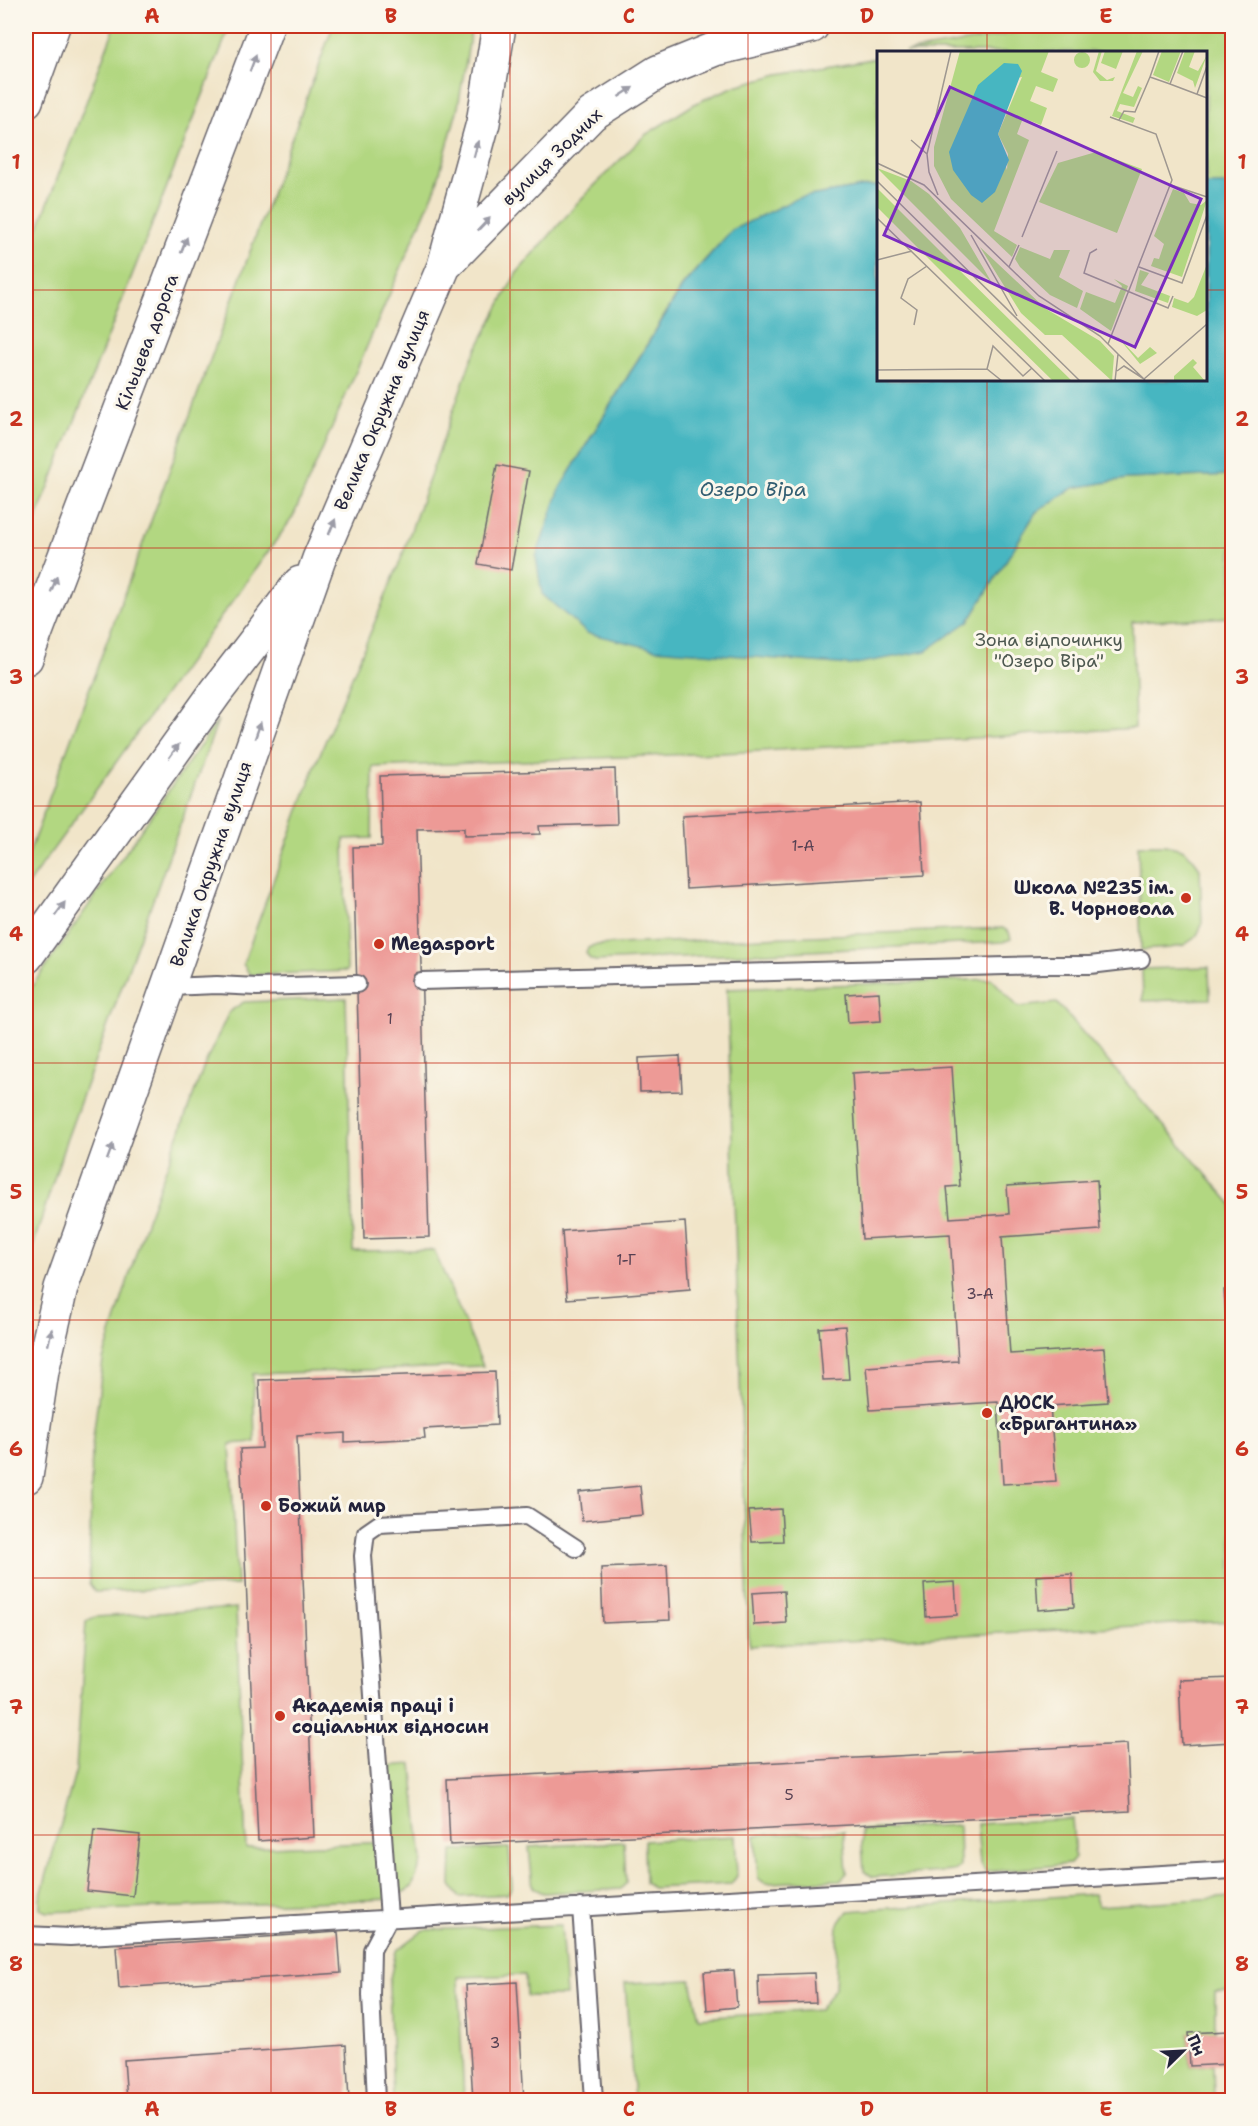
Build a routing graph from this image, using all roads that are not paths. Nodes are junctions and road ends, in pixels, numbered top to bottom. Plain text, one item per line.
1 (267, 26) edge
2 (499, 26) edge
3 (812, 26) edge
4 (46, 33) edge
5 (718, 37) edge
6 (26, 101) edge
7 (444, 266) junction
8 (319, 559) junction
9 (26, 658) edge
10 (26, 957) edge
11 (1142, 959) dead end
12 (421, 981) dead end
13 (357, 984) dead end
14 (168, 987) junction
15 (26, 1477) edge
16 (576, 1548) dead end
17 (1233, 1870) edge
18 (582, 1908) junction
19 (389, 1918) junction
20 (26, 1935) edge
21 (376, 2100) edge
22 (594, 2100) edge

9 -> 1 main road, Кільцева дорога
7 -> 2 main road
3 - 5 main road, вулиця Зодчих
4 - 6 main road
7 -> 5 main road, вулиця Зодчих
8 -> 7 main road, Велика Окружна вулиця
10 -> 8 main road
14 -> 8 main road, Велика Окружна вулиця
11 - 12 lane
13 - 14 lane
15 -> 14 main road, Велика Окружна вулиця
16 - 19 lane
17 - 18 lane
18 - 19 lane
18 - 22 lane
19 - 20 lane
19 - 21 lane

